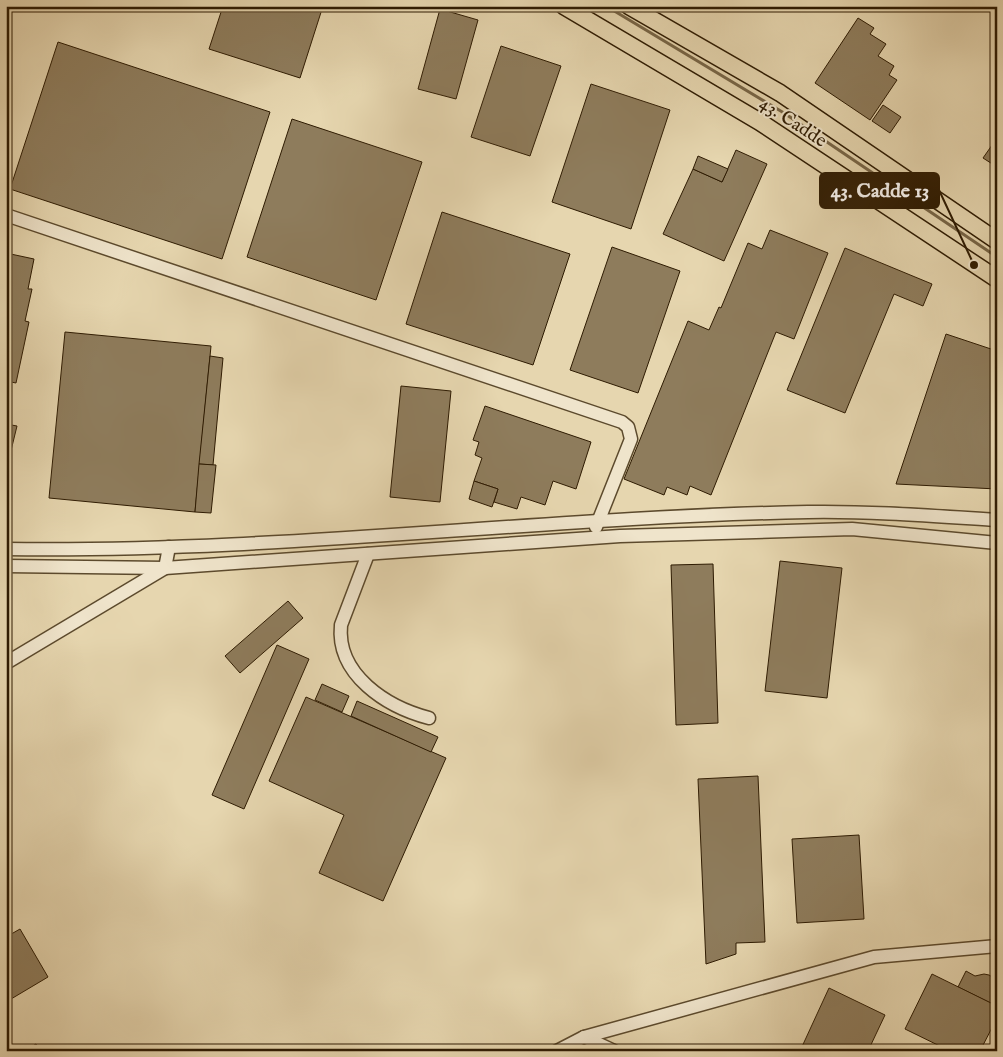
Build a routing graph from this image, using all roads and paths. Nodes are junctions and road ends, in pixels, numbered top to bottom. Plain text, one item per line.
1 (564, 6) edge
2 (629, 6) edge
3 (6, 215) edge
4 (997, 241) edge
5 (997, 279) edge
6 (598, 520) junction
7 (997, 520) edge
8 (593, 538) junction
9 (997, 543) edge
10 (169, 547) junction
11 (6, 549) edge
12 (368, 554) junction
13 (6, 566) edge
14 (165, 568) junction
15 (6, 663) edge
16 (429, 718) dead end
17 (997, 946) edge
18 (584, 1037) junction
19 (557, 1051) edge
20 (614, 1051) edge

1 - 5 main road, 43. Cadde
2 - 4 main road, 43. Cadde
3 - 6 street
6 - 7 street
6 - 8 street
6 - 10 street
8 - 9 street
8 - 12 street
10 - 11 street
10 - 14 street
12 - 14 street
12 - 16 street
13 - 14 street
14 - 15 street
17 - 18 street
18 - 19 street
18 - 20 street

